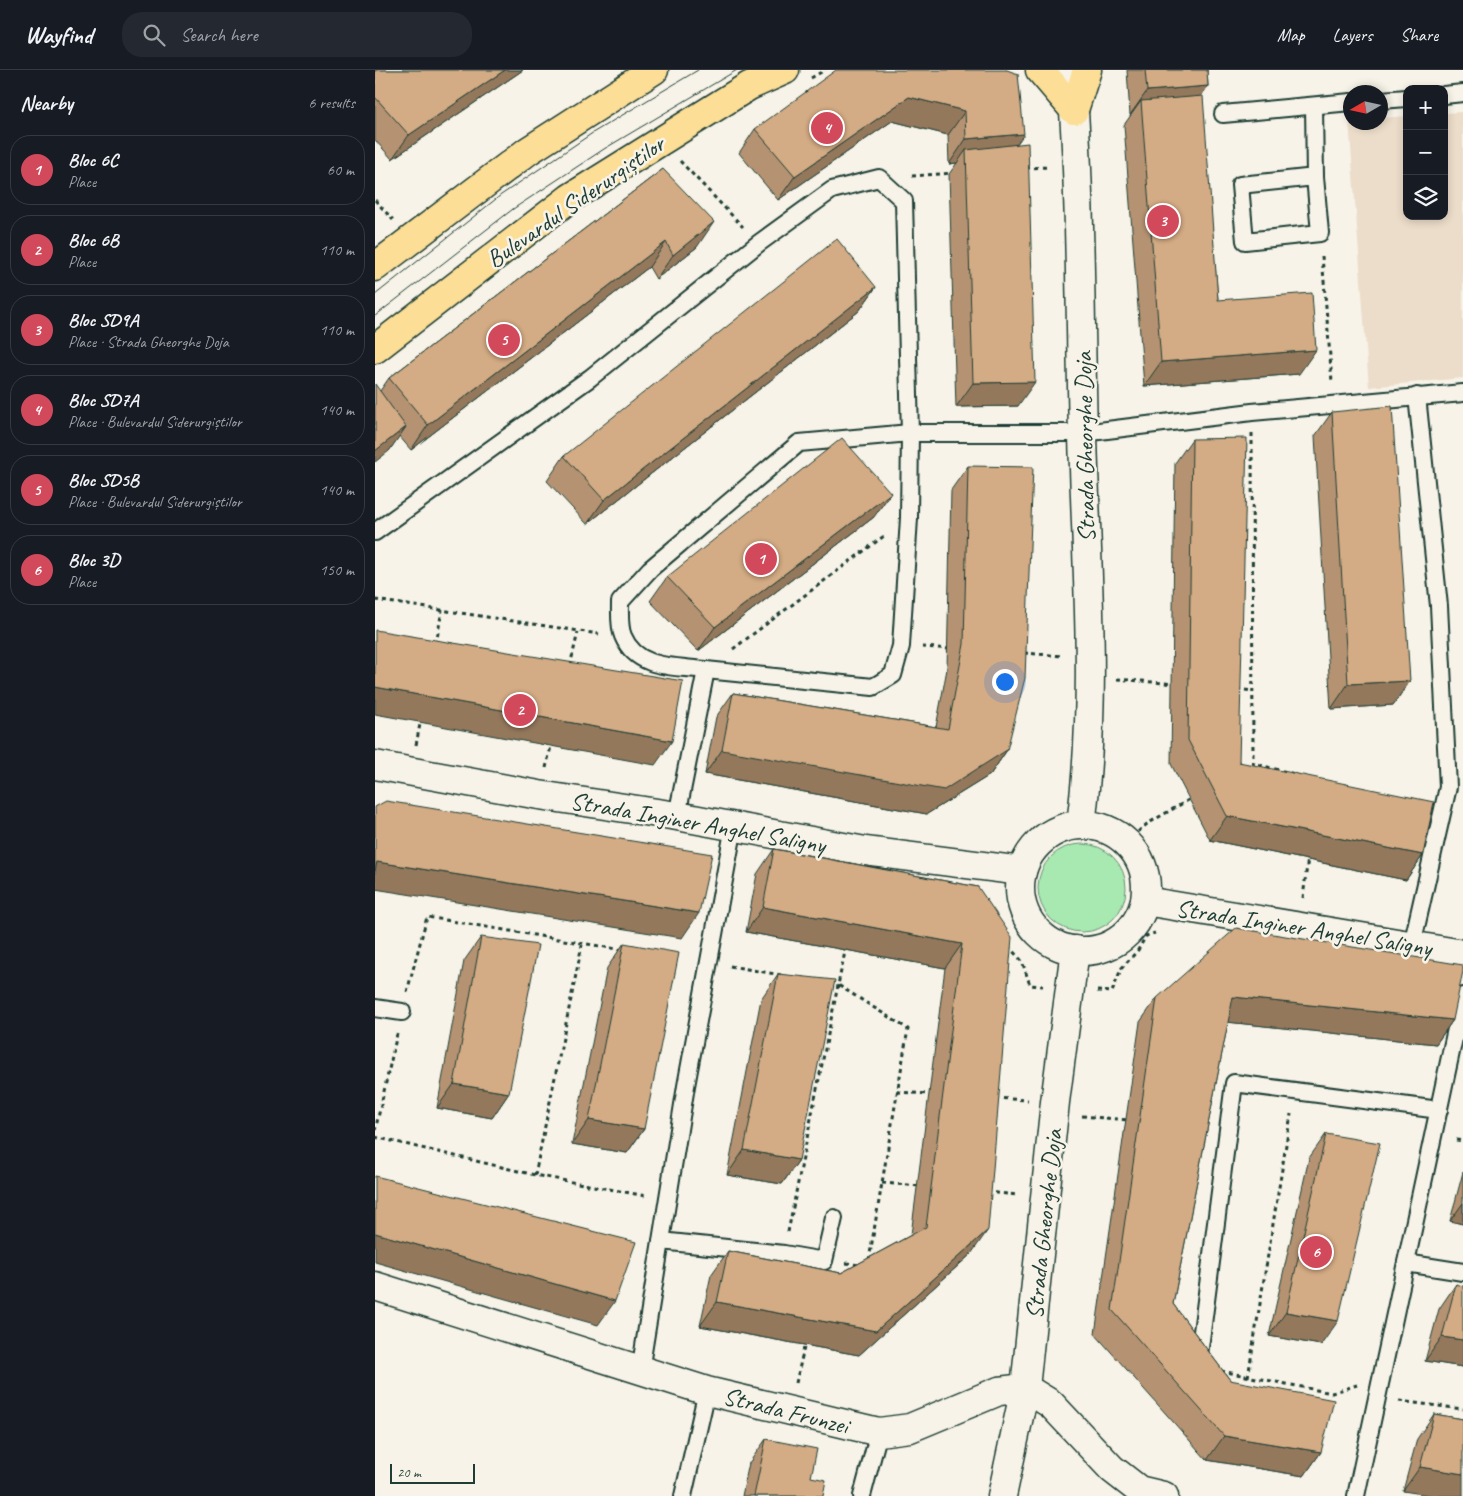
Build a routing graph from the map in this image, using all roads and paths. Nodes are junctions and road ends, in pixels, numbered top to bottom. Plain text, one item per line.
1 (654, 70) edge
2 (825, 70) edge
3 (1040, 70) edge
4 (1071, 70) edge
5 (1087, 70) edge
6 (795, 76) edge
7 (1463, 93) edge
8 (1448, 95) edge
9 (1403, 98) edge
10 (1388, 99) edge
11 (1343, 103) edge
12 (1314, 106) junction
13 (1074, 110) junction
14 (1223, 114) dead end
15 (660, 140) junction
16 (1076, 165) junction
17 (1017, 169) edge
18 (958, 173) dead end
19 (1315, 177) junction
20 (879, 178) junction
21 (1320, 233) junction
22 (759, 243) junction
23 (375, 267) edge
24 (375, 349) edge
25 (1463, 393) edge
26 (1417, 396) junction
27 (1334, 404) junction
28 (1252, 412) junction
29 (910, 433) junction
30 (1083, 433) junction
31 (909, 518) junction
32 (375, 532) edge
33 (375, 600) edge
34 (442, 610) junction
35 (578, 632) junction
36 (622, 636) junction
37 (901, 646) junction
38 (435, 648) edge
39 (961, 649) edge
40 (1021, 653) edge
41 (1090, 667) junction
42 (569, 670) edge
43 (706, 670) junction
44 (1186, 685) dead end
45 (1234, 689) edge
46 (1254, 690) junction
47 (422, 715) edge
48 (553, 738) edge
49 (1253, 763) junction
50 (375, 765) edge
51 (1245, 768) edge
52 (411, 772) junction
53 (1299, 775) edge
54 (539, 795) junction
55 (1196, 796) dead end
56 (677, 816) junction
57 (1081, 824) junction
58 (733, 826) junction
59 (1126, 842) junction
60 (1309, 848) edge
61 (1022, 871) junction
62 (1145, 901) junction
63 (1299, 926) junction
64 (847, 940) edge
65 (582, 945) junction
66 (1412, 945) junction
67 (1075, 950) junction
68 (631, 951) edge
69 (1463, 954) edge
70 (710, 962) junction
71 (783, 975) edge
72 (829, 984) edge
73 (838, 985) junction
74 (1463, 996) edge
75 (375, 1008) edge
76 (402, 1012) junction
77 (1295, 1091) junction
78 (897, 1092) junction
79 (937, 1094) dead end
80 (986, 1097) edge
81 (1055, 1108) junction
82 (1439, 1110) junction
83 (1132, 1121) dead end
84 (375, 1131) edge
85 (375, 1137) edge
86 (535, 1175) junction
87 (882, 1183) junction
88 (930, 1187) edge
89 (978, 1192) edge
90 (1045, 1197) junction
91 (668, 1200) junction
92 (834, 1218) dead end
93 (661, 1241) junction
94 (784, 1254) junction
95 (824, 1261) junction
96 (1406, 1262) junction
97 (1463, 1272) edge
98 (375, 1286) edge
99 (807, 1336) edge
100 (1197, 1365) joint
101 (640, 1371) junction
102 (1248, 1377) junction
103 (1381, 1378) junction
104 (1025, 1388) junction
105 (707, 1391) junction
106 (1377, 1398) junction
107 (1463, 1409) edge
108 (790, 1412) junction
109 (879, 1432) junction
110 (1138, 1493) edge
111 (683, 1496) edge
112 (862, 1496) edge
113 (1002, 1496) edge
114 (1165, 1496) edge
115 (1356, 1496) edge

1 - 23 main road
2 - 6 path
3 - 13 main road
4 - 13 street, Strada Gheorghe Doja
5 - 13 main road
6 - 15 main road, Bulevardul Siderurgiștilor
7 - 8 lane
9 - 10 lane
11 - 12 lane
12 - 14 lane
12 - 19 lane
13 - 16 street, Strada Gheorghe Doja
15 - 22 path
15 - 24 main road, Bulevardul Siderurgiștilor
16 - 17 path
16 - 30 street, Strada Gheorghe Doja
18 - 20 path
19 - 21 lane
19 - 21 lane
20 - 22 lane
20 - 29 lane
21 - 27 path
22 - 32 lane
25 - 26 lane
26 - 27 lane
26 - 66 lane
27 - 28 lane
28 - 30 lane
28 - 46 path
29 - 30 lane
29 - 31 lane
29 - 36 lane
30 - 41 street, Strada Gheorghe Doja
31 - 37 lane
31 - 43 path
33 - 34 path
34 - 35 path
34 - 38 path
35 - 36 path
35 - 42 path
36 - 43 lane
37 - 39 path
37 - 43 lane
40 - 41 path
41 - 44 path
41 - 57 street, Strada Gheorghe Doja
43 - 56 lane
45 - 46 path
46 - 49 path
47 - 52 path
48 - 54 path
49 - 51 path
49 - 53 path
50 - 52 street, Strada Inginer Anghel Saligny
52 - 54 street, Strada Inginer Anghel Saligny
54 - 56 street, Strada Inginer Anghel Saligny
55 - 59 path
56 - 58 street, Strada Inginer Anghel Saligny
57 - 59 street
57 - 61 street
58 - 61 street, Strada Inginer Anghel Saligny
58 - 70 lane
59 - 62 street
60 - 63 path
61 - 67 street
62 - 63 street, Strada Inginer Anghel Saligny
62 - 67 street
63 - 66 street, Strada Inginer Anghel Saligny
64 - 73 path
65 - 68 path
65 - 76 path
65 - 86 path
66 - 69 street, Strada Inginer Anghel Saligny
67 - 81 street, Strada Gheorghe Doja
70 - 71 path
70 - 91 lane
72 - 73 path
73 - 78 path
73 - 94 path
74 - 82 lane
75 - 76 lane
76 - 84 path
77 - 82 lane
77 - 100 lane
77 - 102 path
78 - 79 path
78 - 87 path
80 - 81 path
81 - 83 path
81 - 90 street, Strada Gheorghe Doja
82 - 96 lane
85 - 86 path
86 - 91 path
87 - 88 path
87 - 95 path
89 - 90 path
90 - 104 street, Strada Gheorghe Doja
91 - 93 lane
92 - 95 lane
93 - 94 lane
93 - 101 lane
94 - 95 lane
96 - 97 lane
96 - 103 lane
98 - 101 street, Strada Frunzei
99 - 108 path
100 - 102 path
101 - 105 street, Strada Frunzei
102 - 103 path
103 - 106 lane
104 - 109 street, Strada Frunzei
104 - 110 street
104 - 113 street, Strada Gheorghe Doja
105 - 108 street, Strada Frunzei
105 - 111 lane
106 - 107 path
106 - 115 lane
108 - 109 street, Strada Frunzei
109 - 112 lane
110 - 114 street

